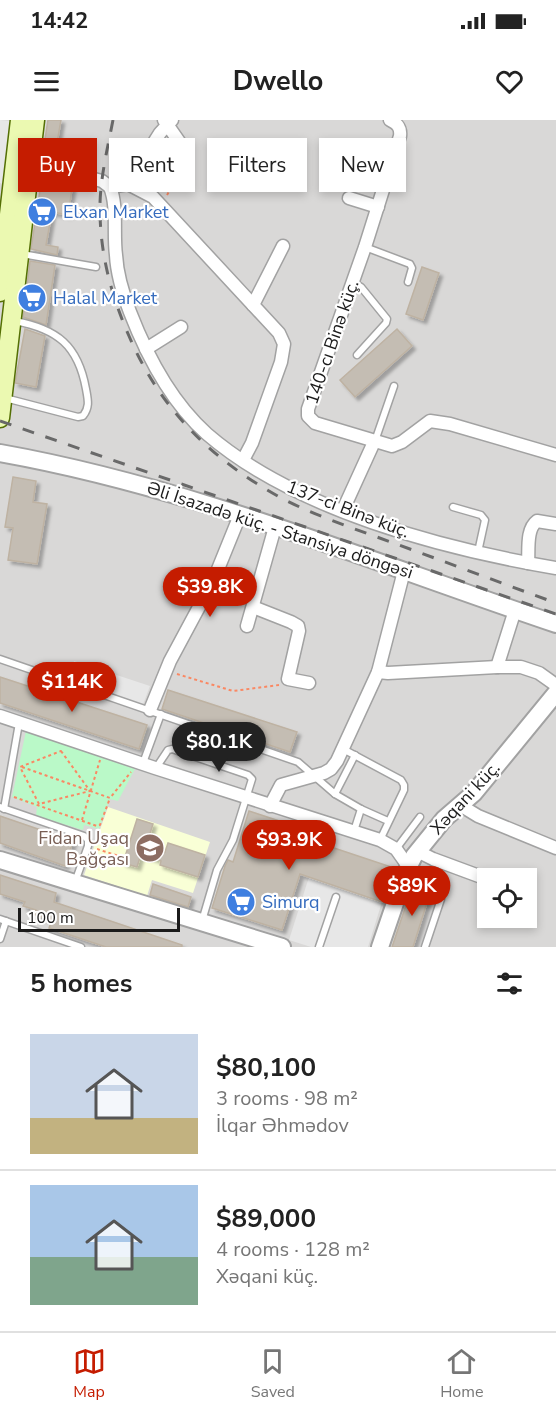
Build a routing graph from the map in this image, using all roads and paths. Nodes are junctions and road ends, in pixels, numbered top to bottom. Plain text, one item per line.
1 (20, 120) edge
2 (35, 120) edge
3 (390, 120) edge
4 (168, 121) edge
5 (33, 138) edge
6 (157, 138) edge
7 (178, 138) edge
8 (24, 192) edge
9 (111, 192) edge
10 (145, 192) edge
11 (168, 192) edge
12 (5, 195) edge
13 (349, 198) dead end
14 (160, 204) junction
15 (378, 207) junction
16 (283, 246) dead end
17 (365, 247) junction
18 (10, 266) edge
19 (96, 267) dead end
20 (353, 281) junction
21 (408, 282) dead end
22 (0, 292) edge
23 (253, 305) junction
24 (11, 320) junction
25 (182, 327) dead end
26 (146, 349) junction
27 (357, 355) dead end
28 (394, 386) dead end
29 (3, 397) junction
30 (0, 418) edge
31 (374, 442) junction
32 (0, 453) edge
33 (556, 455) edge
34 (243, 460) junction
35 (453, 507) dead end
36 (343, 510) junction
37 (240, 515) junction
38 (556, 524) edge
39 (275, 527) junction
40 (478, 552) junction
41 (528, 563) junction
42 (556, 568) edge
43 (404, 571) junction
44 (253, 607) junction
45 (515, 610) junction
46 (556, 624) edge
47 (247, 626) dead end
48 (0, 659) edge
49 (497, 667) junction
50 (165, 671) junction
51 (378, 672) junction
52 (288, 679) junction
53 (309, 683) dead end
54 (556, 685) edge
55 (556, 693) edge
56 (155, 712) junction
57 (0, 716) edge
58 (19, 723) junction
59 (349, 752) junction
60 (100, 760) dead end
61 (141, 763) junction
62 (12, 764) junction
63 (20, 767) junction
64 (155, 768) junction
65 (313, 776) junction
66 (90, 791) junction
67 (7, 794) junction
68 (335, 794) junction
69 (110, 798) junction
70 (246, 798) junction
71 (39, 804) junction
72 (460, 805) junction
73 (270, 806) junction
74 (2, 808) edge
75 (361, 809) junction
76 (420, 817) dead end
77 (82, 820) junction
78 (388, 821) junction
79 (354, 831) junction
80 (380, 840) junction
81 (88, 846) junction
82 (556, 848) edge
83 (396, 849) junction
84 (417, 851) junction
85 (125, 858) dead end
86 (0, 860) edge
87 (408, 866) junction
88 (477, 875) edge
89 (75, 883) junction
90 (336, 897) dead end
91 (441, 899) dead end
92 (3, 920) edge
93 (202, 922) junction
94 (0, 939) edge
95 (274, 946) edge
96 (81, 947) edge
97 (319, 947) edge
98 (380, 947) edge
99 (425, 947) edge

1 - 12 main road
2 - 5 main road
3 - 15 street, 140-cı Binə küç.
4 - 6 street
4 - 7 street
8 - 18 main road
9 - 26 street, 137-ci Binə küç.
10 - 14 street
11 - 14 path
12 - 18 main road
13 - 15 street
14 - 23 street
15 - 17 street, 140-cı Binə küç.
16 - 23 street
17 - 20 street, 140-cı Binə küç.
17 - 21 lane
18 - 19 lane
18 - 22 main road
18 - 24 main road
20 - 27 lane
20 - 31 street, 140-cı Binə küç.
23 - 34 street
24 - 29 main road
24 - 29 lane
25 - 26 street
26 - 34 street, 137-ci Binə küç.
28 - 31 lane
29 - 30 main road
31 - 33 street, 140-cı Binə küç.
31 - 36 street
32 - 37 street, Əli İsazadə küç. - Stansiya döngəsi
34 - 36 street, 137-ci Binə küç.
35 - 40 lane
36 - 40 street, 137-ci Binə küç.
37 - 39 street, Əli İsazadə küç. - Stansiya döngəsi
37 - 50 street
38 - 41 street
39 - 43 street, Əli İsazadə küç. - Stansiya döngəsi
39 - 44 street
40 - 41 street, 137-ci Binə küç.
41 - 42 street, 137-ci Binə küç.
43 - 45 street, Əli İsazadə küç. - Stansiya döngəsi
43 - 51 street
44 - 47 street
44 - 52 street
45 - 46 street, Əli İsazadə küç. - Stansiya döngəsi
45 - 49 street
48 - 56 lane
49 - 51 street
49 - 54 street
50 - 52 path
50 - 56 street
51 - 59 street
52 - 53 street
55 - 72 street, Xəqani küç.
56 - 61 lane
56 - 65 lane
57 - 58 street
58 - 61 street
58 - 62 lane
59 - 65 street
59 - 68 lane
59 - 78 lane
60 - 66 path
61 - 64 street
61 - 69 path
62 - 63 path
62 - 67 lane
63 - 66 path
63 - 66 path
63 - 71 path
64 - 70 street
64 - 70 lane
65 - 68 lane
65 - 73 street
66 - 69 path
66 - 71 path
66 - 77 path
67 - 71 path
67 - 74 lane
68 - 75 lane
69 - 77 path
70 - 73 street
70 - 93 lane
71 - 77 path
72 - 82 street
72 - 84 street, Xəqani küç.
73 - 79 street
74 - 81 lane
75 - 78 lane
75 - 79 lane
76 - 83 lane
78 - 80 lane
79 - 80 street
80 - 83 street
81 - 85 path
81 - 89 lane
83 - 87 street
84 - 87 street, Xəqani küç.
84 - 88 street
86 - 89 street
87 - 98 street, Xəqani küç.
89 - 93 street
90 - 97 lane
91 - 99 lane
92 - 94 lane
92 - 96 lane
93 - 95 street

